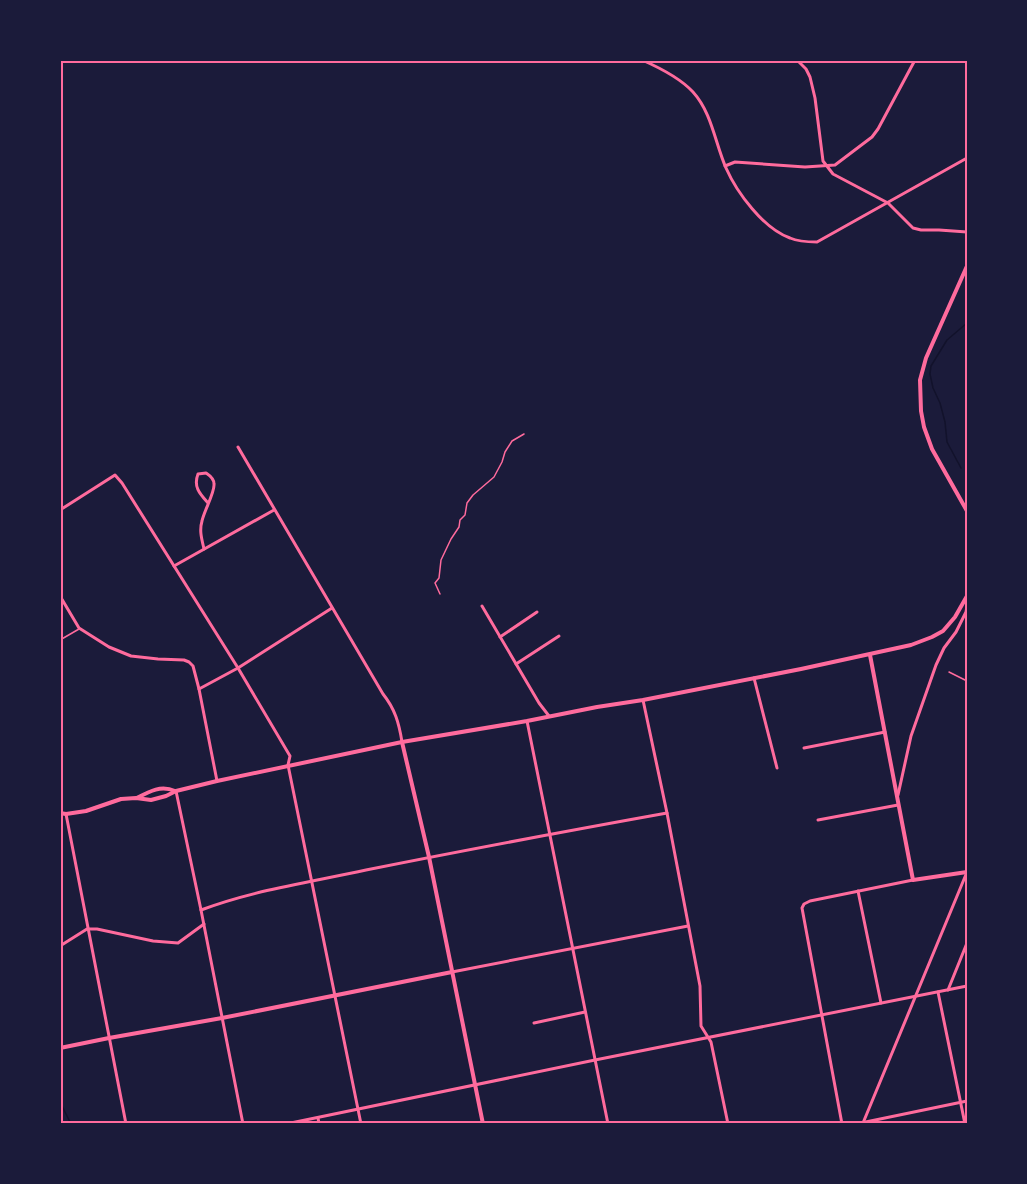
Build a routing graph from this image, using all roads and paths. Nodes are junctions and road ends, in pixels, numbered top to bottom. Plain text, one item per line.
1 (642, 60) edge
2 (794, 60) edge
3 (915, 60) edge
4 (967, 158) edge
5 (725, 166) junction
6 (826, 166) junction
7 (888, 203) junction
8 (967, 232) edge
9 (967, 266) edge
10 (524, 434) dead end
11 (238, 447) dead end
12 (208, 503) junction
13 (60, 510) edge
14 (274, 510) junction
15 (967, 512) edge
16 (204, 549) junction
17 (174, 566) junction
18 (440, 594) dead end
19 (60, 596) edge
20 (967, 596) edge
21 (482, 606) dead end
22 (967, 606) edge
23 (332, 608) junction
24 (537, 612) dead end
25 (79, 628) junction
26 (558, 636) dead end
27 (500, 637) junction
28 (60, 640) edge
29 (870, 655) junction
30 (516, 664) junction
31 (238, 668) junction
32 (949, 672) dead end
33 (754, 678) junction
34 (967, 681) edge
35 (199, 689) junction
36 (643, 700) junction
37 (549, 716) junction
38 (527, 721) junction
39 (885, 732) junction
40 (402, 742) junction
41 (804, 748) dead end
42 (288, 765) junction
43 (777, 768) dead end
44 (217, 780) junction
45 (176, 791) junction
46 (897, 797) junction
47 (136, 798) junction
48 (898, 805) junction
49 (60, 813) edge
50 (66, 813) junction
51 (667, 813) junction
52 (818, 820) dead end
53 (550, 834) junction
54 (429, 857) junction
55 (967, 872) edge
56 (913, 880) junction
57 (312, 881) junction
58 (858, 891) junction
59 (201, 910) junction
60 (204, 924) junction
61 (688, 926) junction
62 (87, 929) junction
63 (967, 943) edge
64 (60, 946) edge
65 (572, 947) junction
66 (452, 972) junction
67 (967, 986) edge
68 (948, 990) junction
69 (938, 992) junction
70 (335, 995) junction
71 (915, 997) junction
72 (881, 1003) junction
73 (585, 1012) junction
74 (822, 1015) junction
75 (222, 1018) junction
76 (534, 1023) dead end
77 (709, 1037) junction
78 (109, 1038) junction
79 (60, 1048) edge
80 (595, 1060) junction
81 (475, 1086) junction
82 (967, 1101) edge
83 (962, 1102) junction
84 (358, 1109) junction
85 (318, 1118) junction
86 (863, 1123) edge
87 (126, 1124) edge
88 (243, 1124) edge
89 (286, 1124) edge
90 (320, 1124) edge
91 (361, 1124) edge
92 (483, 1124) edge
93 (608, 1124) edge
94 (728, 1124) edge
95 (842, 1124) edge
96 (856, 1124) edge
97 (965, 1124) edge

1 - 5 street
2 - 6 street
3 - 6 street
4 - 7 street
5 - 6 street
5 - 7 street
6 - 7 street
7 - 8 street
9 - 15 main road
10 - 18 path
11 - 14 street
12 - 12 street
12 - 16 street
13 - 17 street
14 - 16 street
14 - 23 street
16 - 17 street
17 - 31 street
19 - 25 street
20 - 29 main road
21 - 27 street
22 - 46 street
23 - 31 street
23 - 40 street
24 - 27 street
25 - 28 lane
25 - 35 street
26 - 30 street
27 - 30 street
29 - 33 main road
29 - 39 main road
30 - 37 street
31 - 35 street
31 - 42 street
32 - 34 path
33 - 36 main road
33 - 43 street
35 - 44 street
36 - 37 main road
36 - 51 street
37 - 38 main road
38 - 40 main road
38 - 53 street
39 - 41 street
39 - 46 main road
40 - 42 main road
40 - 54 main road
42 - 44 main road
42 - 57 street
44 - 45 main road
45 - 47 main road
45 - 47 main road
45 - 59 street
46 - 48 main road
47 - 50 main road
48 - 52 street
48 - 56 main road
49 - 50 main road
50 - 62 street
51 - 53 street
51 - 61 street
53 - 54 street
53 - 65 street
54 - 57 street
54 - 66 main road
55 - 56 main road
55 - 71 street
56 - 58 street
57 - 59 street
57 - 70 street
58 - 72 street
58 - 74 street
59 - 60 street
60 - 62 street
60 - 75 street
61 - 65 street
61 - 77 street
62 - 64 street
62 - 78 street
63 - 68 street
65 - 66 street
65 - 73 street
66 - 70 main road
66 - 81 main road
67 - 68 street
68 - 69 street
69 - 71 street
69 - 83 street
70 - 75 main road
70 - 84 street
71 - 72 street
71 - 86 street
72 - 74 street
73 - 76 street
73 - 80 street
74 - 77 street
74 - 95 street
75 - 78 main road
75 - 88 street
77 - 80 street
77 - 94 street
78 - 79 main road
78 - 87 street
80 - 81 street
80 - 93 street
81 - 84 street
81 - 92 main road
82 - 83 street
83 - 86 street
83 - 97 street
84 - 85 street
84 - 91 street
85 - 89 street
85 - 90 street
86 - 96 street

